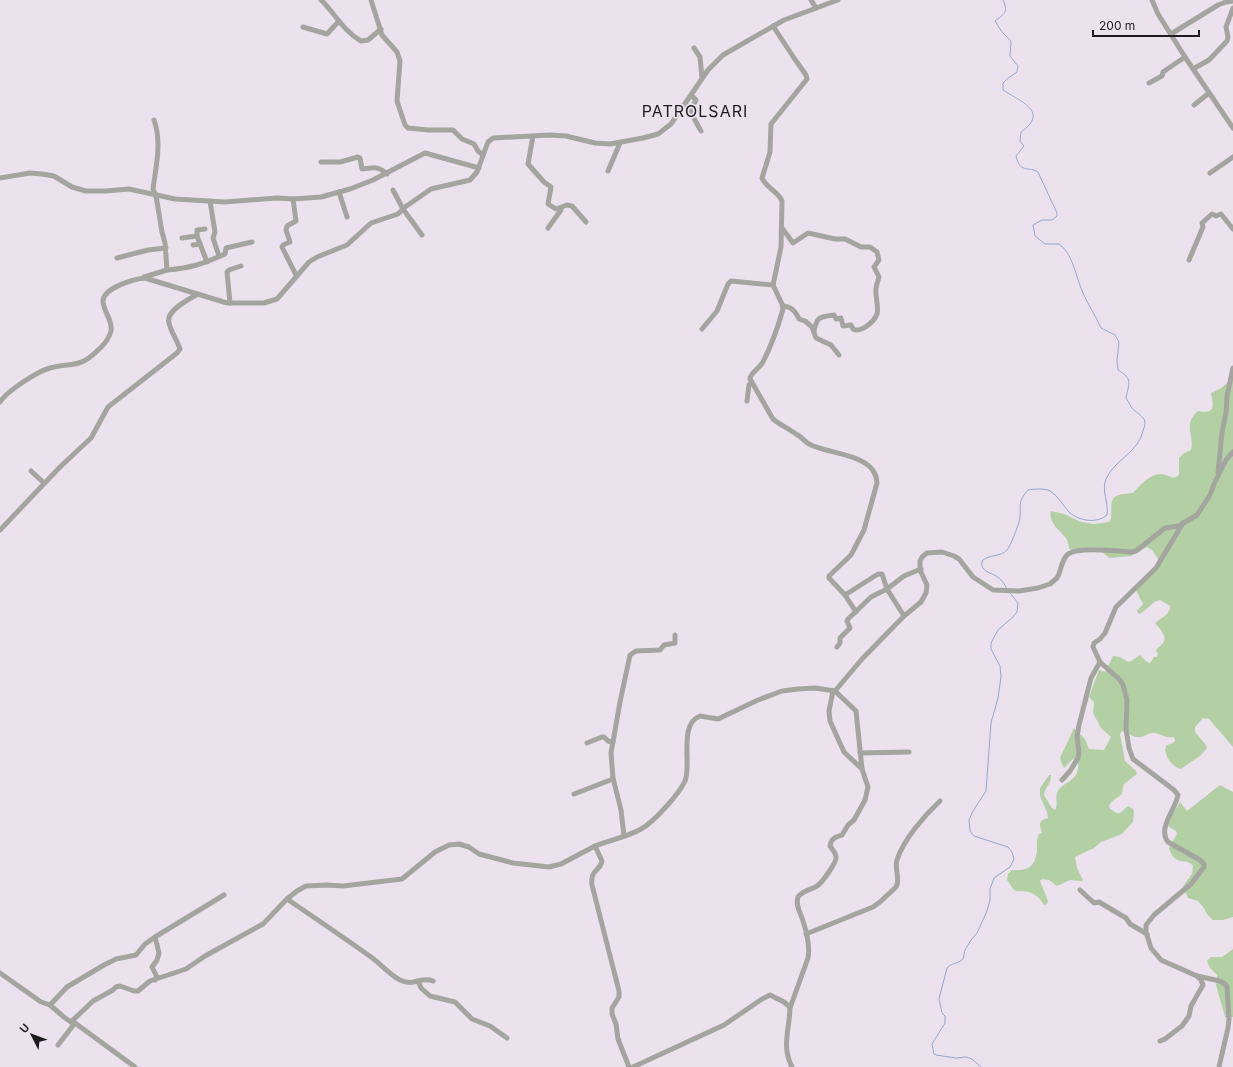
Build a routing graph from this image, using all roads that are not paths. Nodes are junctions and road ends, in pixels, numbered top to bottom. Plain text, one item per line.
1 (321, 0) edge
2 (371, 0) edge
3 (811, 0) edge
4 (838, 0) edge
5 (1152, 0) edge
6 (1233, 1) edge
7 (816, 8) junction
8 (1233, 8) edge
9 (339, 21) junction
10 (773, 26) junction
11 (303, 27) dead end
12 (381, 29) junction
13 (1171, 34) junction
14 (694, 48) dead end
15 (1185, 57) junction
16 (1193, 69) junction
17 (702, 78) junction
18 (1149, 83) dead end
19 (1209, 93) junction
20 (691, 95) junction
21 (1194, 105) dead end
22 (154, 120) dead end
23 (1233, 128) edge
24 (701, 131) dead end
25 (533, 136) junction
26 (620, 143) junction
27 (483, 155) junction
28 (1233, 157) edge
29 (321, 162) dead end
30 (479, 168) junction
31 (608, 171) dead end
32 (1210, 173) dead end
33 (387, 174) junction
34 (0, 178) edge
35 (393, 190) dead end
36 (339, 192) junction
37 (156, 196) junction
38 (293, 199) junction
39 (210, 201) junction
40 (561, 208) junction
41 (403, 209) junction
42 (347, 217) dead end
43 (586, 222) dead end
44 (782, 227) junction
45 (548, 228) dead end
46 (205, 229) dead end
47 (1233, 229) edge
48 (422, 235) dead end
49 (196, 236) junction
50 (182, 238) dead end
51 (252, 242) dead end
52 (200, 244) junction
53 (193, 245) dead end
54 (166, 248) junction
55 (219, 256) junction
56 (117, 258) dead end
57 (1189, 260) dead end
58 (207, 262) junction
59 (241, 266) dead end
60 (166, 270) junction
61 (296, 275) junction
62 (138, 279) junction
63 (773, 285) junction
64 (198, 294) junction
65 (230, 303) junction
66 (783, 306) junction
67 (702, 329) dead end
68 (814, 331) junction
69 (840, 355) dead end
70 (1233, 368) edge
71 (752, 382) junction
72 (748, 400) dead end
73 (0, 402) edge
74 (1233, 452) edge
75 (31, 470) dead end
76 (1218, 476) junction
77 (44, 483) junction
78 (1184, 522) junction
79 (0, 530) edge
80 (920, 569) junction
81 (887, 589) junction
82 (845, 595) junction
83 (856, 612) junction
84 (904, 616) junction
85 (675, 635) dead end
86 (837, 647) dead end
87 (1100, 662) junction
88 (834, 691) junction
89 (613, 742) junction
90 (587, 743) dead end
91 (909, 752) dead end
92 (860, 753) junction
93 (862, 769) junction
94 (613, 779) junction
95 (1062, 780) dead end
96 (574, 794) dead end
97 (940, 801) dead end
98 (624, 836) junction
99 (595, 846) junction
100 (1080, 890) dead end
101 (224, 895) dead end
102 (287, 899) junction
103 (806, 934) junction
104 (1146, 934) junction
105 (156, 937) junction
106 (0, 973) edge
107 (1197, 976) junction
108 (155, 980) junction
109 (418, 981) junction
110 (433, 981) dead end
111 (50, 1005) junction
112 (790, 1008) junction
113 (73, 1022) junction
114 (507, 1038) dead end
115 (1160, 1041) dead end
116 (58, 1044) dead end
117 (135, 1067) edge
118 (629, 1067) edge
119 (633, 1067) edge
120 (792, 1067) edge
121 (1219, 1067) edge

1 - 9 street
2 - 12 street
3 - 7 street
4 - 7 street
5 - 13 street
6 - 13 street
7 - 10 street
8 - 16 street
9 - 11 street
9 - 12 street
10 - 17 street
10 - 44 street
12 - 27 street
13 - 15 street
14 - 17 street
15 - 16 street
15 - 18 street
16 - 19 street
17 - 20 street
19 - 21 street
19 - 23 street
20 - 24 street
20 - 26 street
22 - 37 street
25 - 26 street
25 - 27 street
25 - 40 street
26 - 31 street
27 - 30 street
28 - 32 street
29 - 33 street
30 - 33 street
30 - 41 street
33 - 36 street
34 - 37 street
35 - 41 street
36 - 38 street
36 - 42 street
37 - 39 street
37 - 54 street
38 - 39 street
38 - 61 street
39 - 55 street
40 - 43 street
40 - 45 street
41 - 48 street
41 - 61 street
44 - 63 street
44 - 68 street
46 - 49 street
47 - 57 street
49 - 50 street
49 - 52 street
51 - 55 street
52 - 53 street
52 - 58 street
54 - 56 street
54 - 60 street
55 - 58 street
58 - 60 street
59 - 65 street
60 - 62 street
61 - 65 street
62 - 64 street
62 - 73 street
63 - 66 street
63 - 67 street
64 - 65 street
64 - 77 street
66 - 68 street
66 - 71 street
68 - 69 street
70 - 76 street
71 - 72 street
71 - 82 street
74 - 76 street
75 - 77 street
76 - 78 street
77 - 79 street
78 - 80 street
78 - 87 street
80 - 81 street
80 - 84 street
81 - 82 street
81 - 83 street
81 - 84 street
82 - 83 street
83 - 86 street
84 - 88 street
85 - 89 street
87 - 95 street
87 - 104 street
88 - 92 street
88 - 93 street
88 - 98 street
89 - 90 street
89 - 94 street
91 - 92 street
92 - 93 street
93 - 103 street
94 - 96 street
94 - 98 street
97 - 103 street
98 - 99 street
99 - 102 street
99 - 118 street
100 - 104 street
101 - 105 street
102 - 108 street
102 - 109 street
103 - 112 street
104 - 107 street
105 - 108 street
105 - 111 street
106 - 111 street
107 - 115 street
107 - 121 street
108 - 113 street
109 - 110 street
109 - 114 street
111 - 113 street
112 - 119 street
112 - 120 street
113 - 116 street
113 - 117 street

